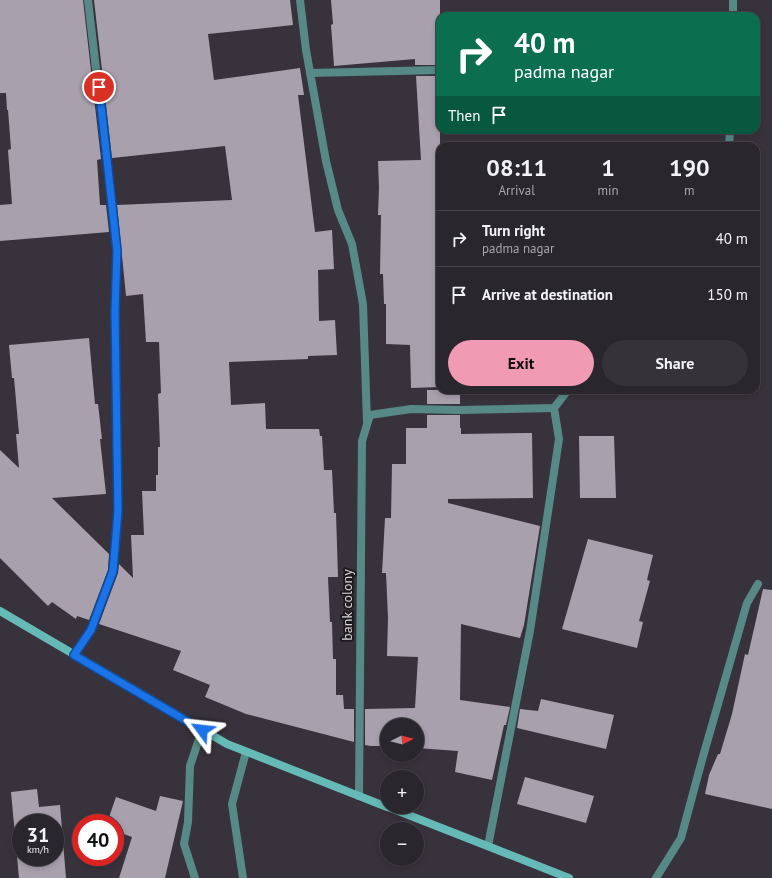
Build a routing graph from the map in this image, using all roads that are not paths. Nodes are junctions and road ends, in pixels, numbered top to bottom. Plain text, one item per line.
1 (88, 0) edge
2 (300, 0) edge
3 (733, 0) edge
4 (733, 12) edge
5 (436, 70) edge
6 (310, 73) junction
7 (565, 394) edge
8 (554, 408) junction
9 (369, 419) junction
10 (758, 584) dead end
11 (0, 611) edge
12 (74, 655) junction
13 (202, 730) junction
14 (246, 752) junction
15 (359, 796) junction
16 (380, 804) edge
17 (406, 814) edge
18 (488, 846) junction
19 (195, 878) edge
20 (243, 878) edge
21 (569, 878) edge
22 (656, 878) edge

1 - 12 street
2 - 6 street, bank colony
3 - 4 street
5 - 6 street
6 - 9 street, bank colony
7 - 8 street
8 - 9 street
8 - 18 street
9 - 15 street, bank colony
10 - 22 street
11 - 12 street
12 - 13 street
13 - 14 street
13 - 19 street
14 - 15 street
14 - 20 street
15 - 16 street
17 - 18 street
18 - 21 street

